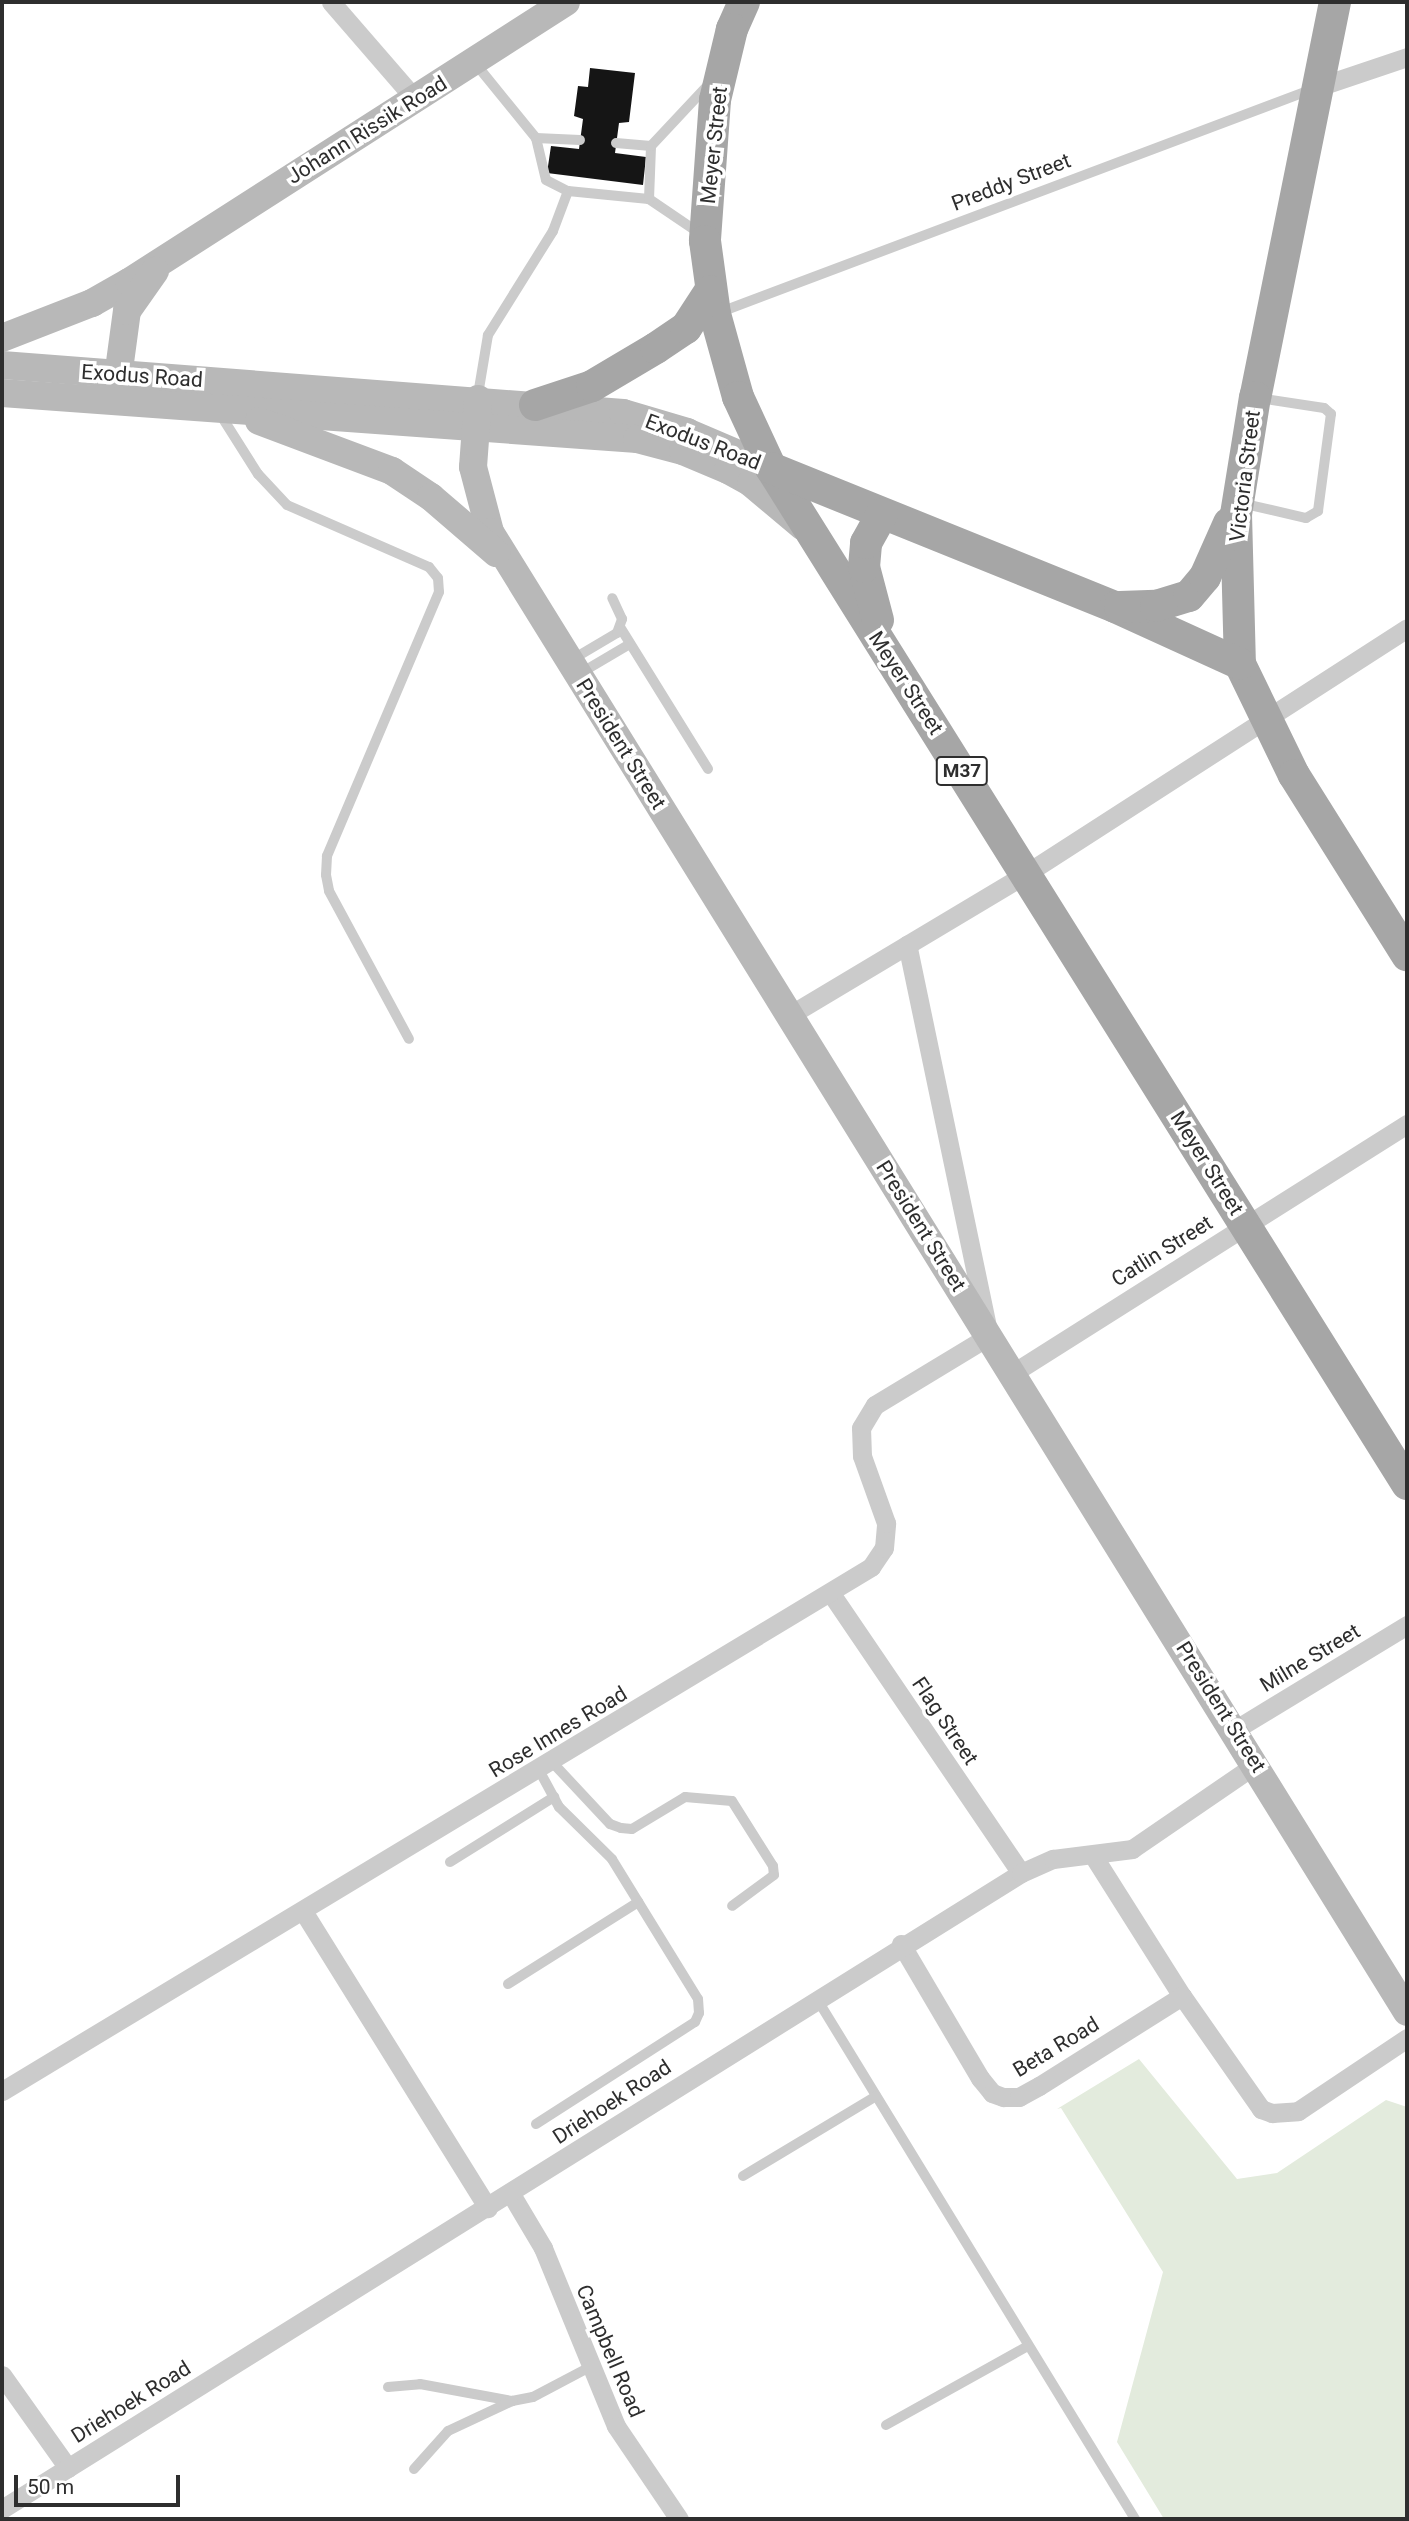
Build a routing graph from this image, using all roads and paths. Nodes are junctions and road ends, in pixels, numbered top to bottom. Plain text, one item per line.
1 (331, 2) edge
2 (566, 2) edge
3 (744, 2) edge
4 (1335, 2) edge
5 (726, 57) junction
6 (1407, 57) edge
7 (474, 61) junction
8 (1321, 86) junction
9 (416, 100) junction
10 (536, 138) junction
11 (580, 140) dead end
12 (616, 143) dead end
13 (651, 146) junction
14 (568, 191) junction
15 (649, 199) junction
16 (705, 240) junction
17 (166, 257) junction
18 (713, 303) junction
19 (2, 338) edge
20 (2, 365) edge
21 (117, 388) junction
22 (2, 393) edge
23 (1255, 397) junction
24 (534, 405) junction
25 (227, 409) junction
26 (477, 413) junction
27 (771, 468) junction
28 (1237, 508) junction
29 (882, 514) junction
30 (815, 538) junction
31 (511, 566) junction
32 (612, 598) dead end
33 (1115, 607) junction
34 (620, 627) junction
35 (1407, 628) edge
36 (630, 644) junction
37 (891, 661) junction
38 (1240, 664) junction
39 (574, 668) junction
40 (1266, 719) junction
41 (708, 769) dead end
42 (1027, 873) junction
43 (907, 946) junction
44 (1407, 955) edge
45 (790, 1014) junction
46 (409, 1039) dead end
47 (1407, 1124) edge
48 (1246, 1226) junction
49 (989, 1336) junction
50 (1013, 1373) junction
51 (1405, 1476) edge
52 (832, 1595) junction
53 (1407, 1625) edge
54 (1236, 1729) junction
55 (1256, 1764) junction
56 (545, 1766) junction
57 (554, 1797) junction
58 (1094, 1857) junction
59 (450, 1862) dead end
60 (1021, 1873) junction
61 (638, 1902) junction
62 (732, 1906) dead end
63 (303, 1911) junction
64 (901, 1944) junction
65 (508, 1984) dead end
66 (1182, 1996) junction
67 (817, 1998) junction
68 (1407, 2012) edge
69 (1407, 2038) edge
70 (2, 2091) edge
71 (876, 2096) junction
72 (536, 2124) dead end
73 (743, 2176) dead end
74 (510, 2194) junction
75 (488, 2208) junction
76 (1028, 2346) junction
77 (590, 2367) junction
78 (2, 2375) edge
79 (388, 2387) dead end
80 (512, 2401) junction
81 (886, 2425) dead end
82 (68, 2468) junction
83 (414, 2469) dead end
84 (2, 2509) edge
85 (678, 2519) edge
86 (1135, 2519) edge

1 - 9 street
2 - 7 street, Johann Rissik Road
3 - 5 main road, Meyer Street / M37
4 - 8 main road, Victoria Street
5 - 13 lane
5 - 16 main road, Meyer Street / M37
6 - 8 street
7 - 9 street, Johann Rissik Road
7 - 10 lane
8 - 18 lane, Preddy Street
8 - 23 main road, Victoria Street
9 - 17 street, Johann Rissik Road
10 - 11 lane
10 - 14 lane
12 - 13 lane
13 - 15 lane
14 - 15 lane
14 - 26 lane
15 - 16 lane
16 - 18 main road, Meyer Street / M37
17 - 19 street, Johann Rissik Road
17 - 21 street, Johann Rissik Road
18 - 24 main road
18 - 27 main road, Meyer Street / M37
20 - 21 street, Exodus Road
21 - 22 street, Exodus Road
21 - 25 street, Exodus Road
21 - 26 street, Exodus Road
23 - 28 main road, Victoria Street
23 - 28 lane
24 - 26 street, Exodus Road
24 - 27 street, Exodus Road
25 - 26 street, Exodus Road
25 - 31 street
25 - 46 lane
26 - 30 street, Exodus Road
26 - 31 street, President Street
27 - 29 main road, Exodus Road
27 - 30 main road, Meyer Street / M37
28 - 33 main road
28 - 38 main road, Victoria Street
29 - 33 main road, Exodus Road
29 - 37 main road
30 - 37 main road, Meyer Street / M37
31 - 39 street, President Street
32 - 34 lane
33 - 38 main road, Exodus Road
34 - 36 lane
34 - 39 lane
35 - 40 street
36 - 39 lane
36 - 41 lane
37 - 42 main road, Meyer Street / M37
38 - 40 main road, Victoria Street
39 - 45 street, President Street
40 - 42 street
40 - 44 main road, Victoria Street
42 - 43 street
42 - 48 main road, Meyer Street / M37
43 - 45 street
43 - 49 street
45 - 49 street, President Street
47 - 48 street, Catlin Street
48 - 50 street, Catlin Street
48 - 51 main road, Meyer Street / M37
49 - 50 street, President Street
49 - 52 street, Rose Innes Road
50 - 54 street, President Street
52 - 56 street, Rose Innes Road
52 - 60 street, Flag Street
53 - 54 street, Milne Street
54 - 55 street, President Street
55 - 58 street, Driehoek Road
55 - 68 street, President Street
56 - 57 lane
56 - 62 lane
56 - 63 street, Rose Innes Road
57 - 59 lane
57 - 61 lane
58 - 60 street, Driehoek Road
58 - 66 street
60 - 64 street, Driehoek Road
61 - 65 lane
61 - 72 lane
63 - 70 street, Rose Innes Road
63 - 75 street
64 - 66 street, Beta Road
64 - 67 street, Driehoek Road
66 - 69 street
67 - 71 lane
67 - 74 street, Driehoek Road
71 - 73 lane
71 - 76 lane
74 - 75 street, Driehoek Road
74 - 77 street, Campbell Road
75 - 82 street, Driehoek Road
76 - 81 lane
76 - 86 lane
77 - 80 lane
77 - 85 street, Campbell Road
78 - 82 street
79 - 80 lane
80 - 83 lane
82 - 84 street, Driehoek Road

